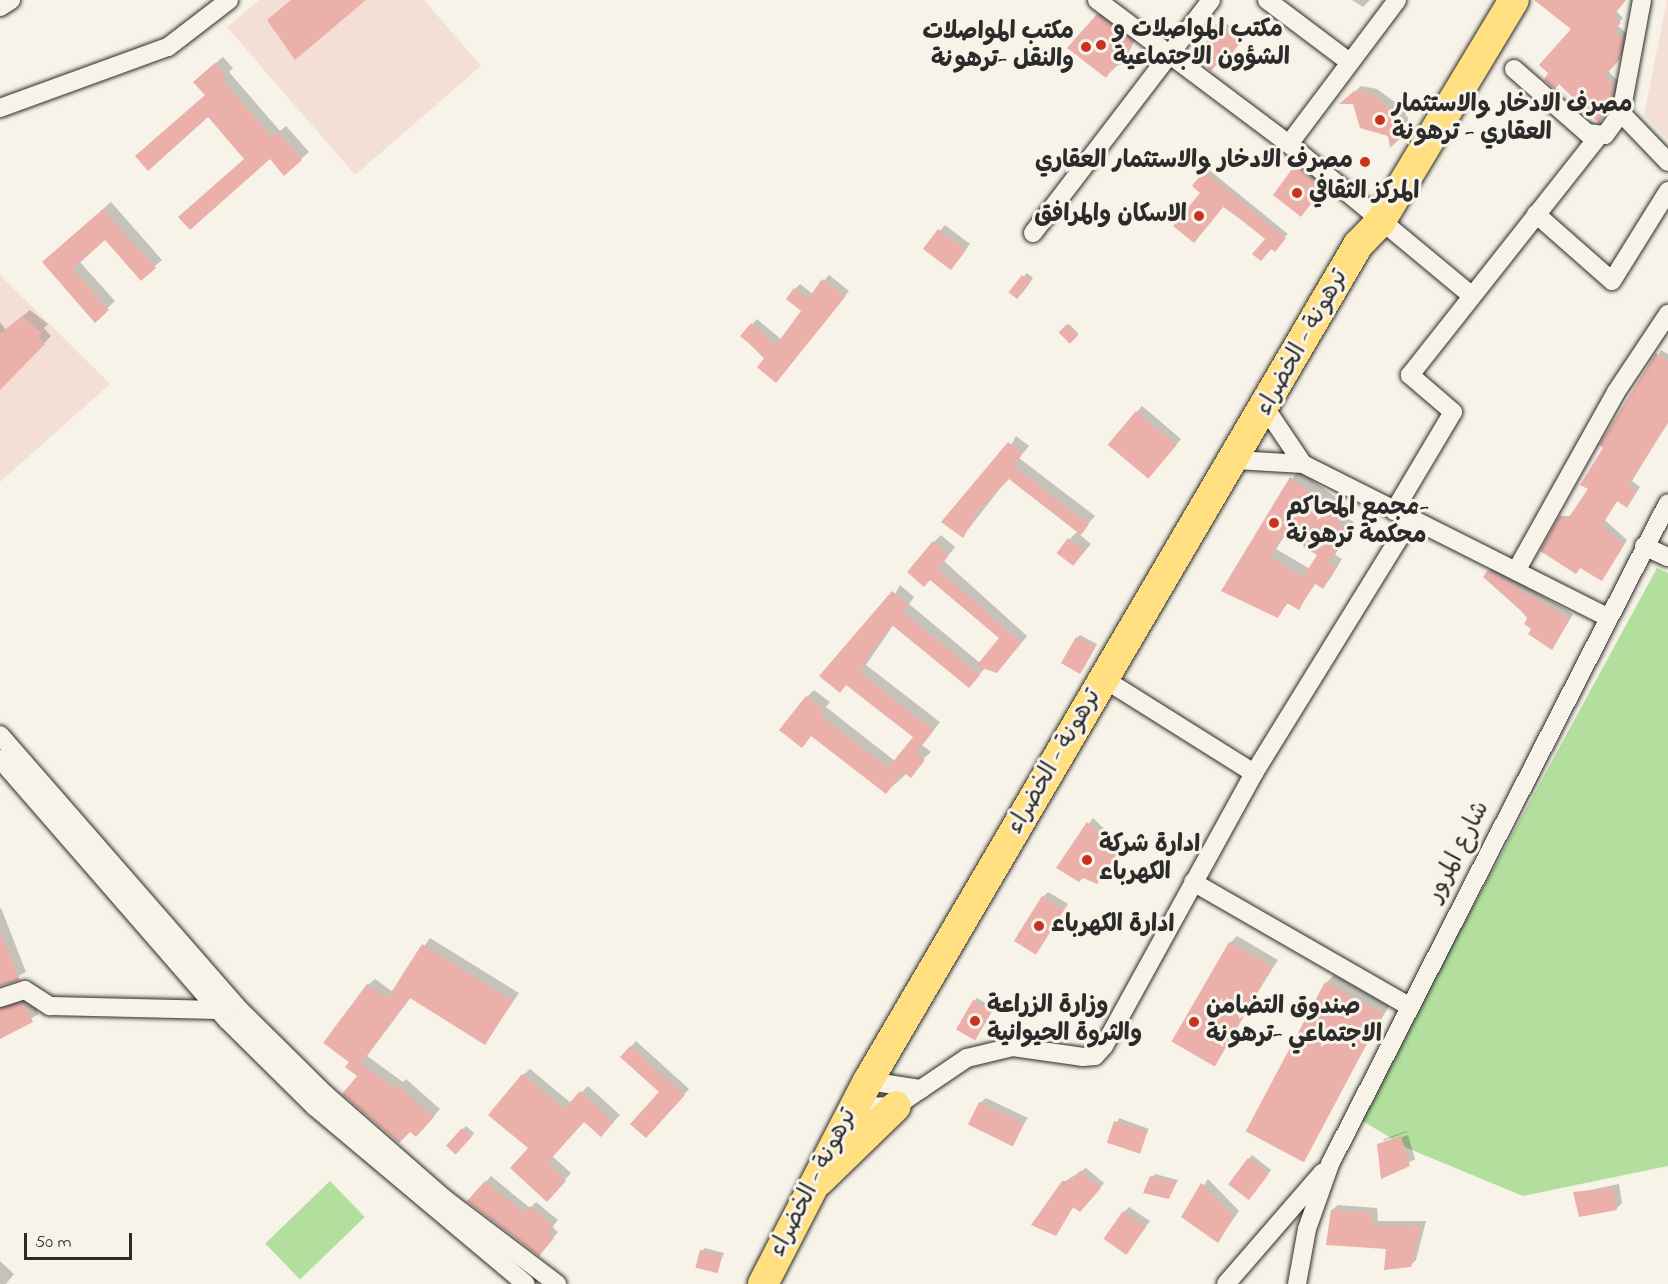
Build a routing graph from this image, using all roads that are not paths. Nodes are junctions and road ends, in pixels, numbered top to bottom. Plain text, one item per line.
1 (12, 0) edge
2 (229, 0) edge
3 (1097, 0) edge
4 (1211, 0) edge
5 (1266, 0) edge
6 (1397, 0) edge
7 (1493, 0) edge
8 (1514, 0) edge
9 (1642, 0) edge
10 (0, 8) edge
11 (1170, 54) junction
12 (1348, 61) junction
13 (1514, 69) dead end
14 (0, 108) edge
15 (1621, 113) junction
16 (1598, 137) junction
17 (1289, 144) junction
18 (1668, 162) edge
19 (1668, 191) edge
20 (1536, 214) junction
21 (1373, 216) junction
22 (1033, 233) dead end
23 (1471, 294) junction
24 (1668, 314) edge
25 (1266, 409) junction
26 (1236, 460) junction
27 (1303, 464) junction
28 (1668, 503) edge
29 (1394, 511) junction
30 (1411, 519) junction
31 (1644, 546) junction
32 (1668, 557) edge
33 (1516, 571) junction
34 (1607, 617) junction
35 (1104, 679) junction
36 (0, 735) edge
37 (0, 759) edge
38 (1254, 773) junction
39 (1193, 882) junction
40 (0, 998) edge
41 (1407, 1005) junction
42 (219, 1010) junction
43 (868, 1081) junction
44 (921, 1089) junction
45 (896, 1106) junction
46 (854, 1107) junction
47 (384, 1156) junction
48 (1330, 1164) junction
49 (808, 1190) junction
50 (526, 1284) edge
51 (557, 1284) edge
52 (763, 1284) edge
53 (1226, 1284) edge
54 (1297, 1284) edge

1 - 10 street
2 - 14 street
3 - 11 street
4 - 11 street
5 - 12 street
6 - 12 street
7 - 21 highway
8 - 21 highway
9 - 15 street
11 - 17 street
11 - 22 street
12 - 17 street
13 - 16 street
15 - 16 street
15 - 18 street
16 - 20 street
17 - 21 street
19 - 20 street
20 - 23 street
21 - 23 street
21 - 25 highway, ترهونة - الخضراء
23 - 29 street
24 - 33 street
25 - 26 highway, ترهونة - الخضراء
25 - 27 street
26 - 27 street
26 - 35 highway, ترهونة - الخضراء
27 - 29 street
28 - 31 street, شارع المرور
29 - 30 street
30 - 33 street
30 - 38 street
31 - 32 street
31 - 34 street, شارع المرور
33 - 34 street
34 - 41 street, شارع المرور
35 - 38 street
35 - 43 highway, ترهونة - الخضراء
36 - 47 street
37 - 42 street
38 - 39 street
39 - 41 street
39 - 44 street
40 - 42 street
41 - 48 street, شارع المرور
42 - 47 street
43 - 44 street
43 - 46 highway, ترهونة - الخضراء
44 - 45 street
45 - 46 street
45 - 49 highway
46 - 49 highway, ترهونة - الخضراء
47 - 50 street
47 - 51 street
48 - 53 street
48 - 54 street, شارع المرور
49 - 52 highway, ترهونة - الخضراء

